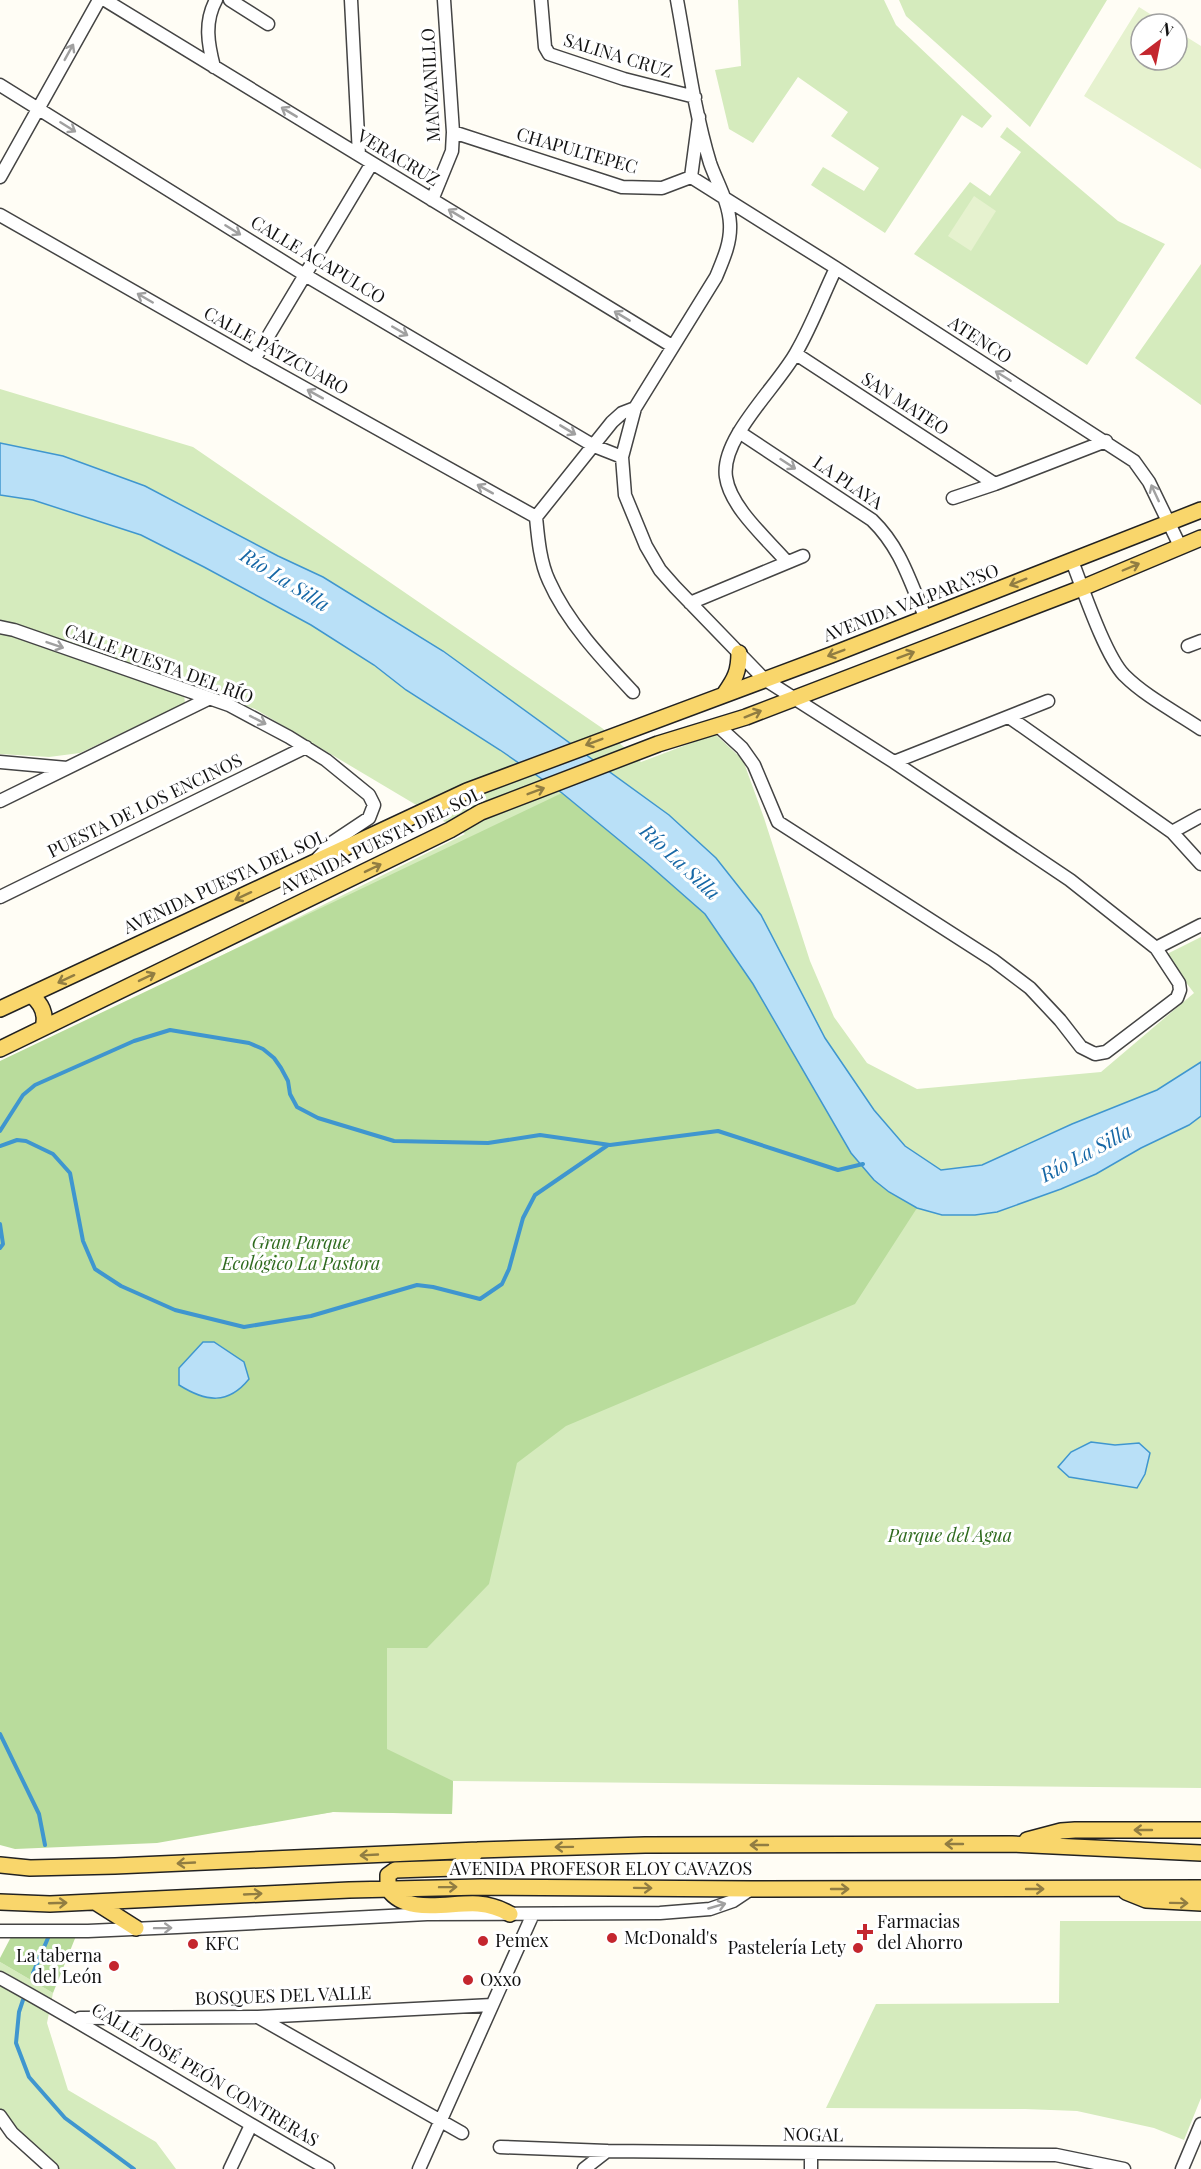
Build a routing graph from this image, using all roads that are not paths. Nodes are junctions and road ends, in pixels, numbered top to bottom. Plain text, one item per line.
1 (99, 0) edge
2 (105, 0) edge
3 (216, 0) edge
4 (230, 0) edge
5 (351, 0) edge
6 (444, 0) edge
7 (541, 0) edge
8 (677, 0) edge
9 (268, 24) dead end
10 (214, 67) junction
11 (0, 85) edge
12 (695, 97) junction
13 (38, 108) junction
14 (699, 117) junction
15 (453, 132) junction
16 (359, 155) junction
17 (372, 163) junction
18 (0, 177) edge
19 (691, 177) junction
20 (725, 198) junction
21 (432, 200) junction
22 (0, 215) edge
23 (836, 268) junction
24 (305, 274) junction
25 (672, 346) junction
26 (796, 354) junction
27 (254, 360) junction
28 (636, 408) junction
29 (739, 432) junction
30 (1106, 441) junction
31 (594, 446) junction
32 (622, 457) junction
33 (995, 484) junction
34 (953, 498) dead end
35 (1201, 510) edge
36 (536, 517) junction
37 (1168, 522) junction
38 (1201, 538) edge
39 (1180, 546) junction
40 (803, 556) dead end
41 (1072, 561) junction
42 (787, 562) junction
43 (1082, 588) junction
44 (690, 603) junction
45 (926, 619) junction
46 (0, 627) edge
47 (1201, 640) edge
48 (1188, 646) dead end
49 (739, 653) junction
50 (764, 679) junction
51 (633, 692) dead end
52 (725, 693) junction
53 (210, 698) junction
54 (792, 698) junction
55 (1048, 701) dead end
56 (1009, 717) junction
57 (718, 726) junction
58 (1201, 729) edge
59 (306, 747) junction
60 (0, 762) edge
61 (894, 762) junction
62 (67, 768) junction
63 (0, 801) edge
64 (1201, 816) edge
65 (1172, 832) junction
66 (315, 862) junction
67 (1201, 864) edge
68 (0, 897) edge
69 (1201, 925) edge
70 (1156, 948) junction
71 (31, 995) junction
72 (0, 1009) edge
73 (43, 1027) junction
74 (0, 1049) edge
75 (1201, 1830) edge
76 (1012, 1844) junction
77 (478, 1850) junction
78 (1201, 1853) edge
79 (0, 1866) edge
80 (1201, 1888) edge
81 (388, 1889) junction
82 (751, 1889) junction
83 (1118, 1889) junction
84 (0, 1902) edge
85 (95, 1902) junction
86 (1201, 1903) edge
87 (510, 1914) junction
88 (533, 1914) junction
89 (136, 1928) junction
90 (0, 1931) edge
91 (0, 1978) edge
92 (492, 2005) junction
93 (258, 2017) junction
94 (77, 2021) junction
95 (0, 2116) edge
96 (441, 2121) junction
97 (1201, 2124) edge
98 (251, 2125) junction
99 (462, 2133) dead end
100 (500, 2146) dead end
101 (607, 2151) junction
102 (811, 2154) junction
103 (326, 2168) edge
104 (52, 2169) edge
105 (230, 2169) edge
106 (419, 2169) edge
107 (584, 2169) edge
108 (811, 2169) edge
109 (1124, 2169) edge
110 (1182, 2169) edge

13 -> 1 street
2 - 10 street, VERACRUZ
3 - 10 street
4 - 9 street
5 - 16 street
6 - 15 street, MANZANILLO
7 - 12 street, SALINA CRUZ
8 - 12 street
16 -> 10 street, VERACRUZ
11 - 13 street, CALLE ACAPULCO
12 - 14 street
13 - 18 street
13 -> 24 street, CALLE ACAPULCO
14 - 19 street
14 - 20 street
15 - 19 street, CHAPULTEPEC
15 - 21 street, MANZANILLO
16 - 17 street, VERACRUZ
17 - 21 street, VERACRUZ
17 - 24 street
19 - 20 street
20 - 23 street, ATENCO
20 - 25 street
25 -> 21 street, VERACRUZ
27 -> 22 street, CALLE PÁTZCUARO
23 - 26 street
30 -> 23 street, ATENCO
24 - 27 street
24 -> 31 street, CALLE ACAPULCO
25 - 28 street
26 - 29 street
26 - 33 street, SAN MATEO
36 -> 27 street, CALLE PÁTZCUARO
28 - 31 street
28 - 32 street
29 - 42 street
29 -> 45 street, LA PLAYA
30 - 33 street
37 -> 30 street, ATENCO
31 - 32 street, CALLE ACAPULCO
31 - 36 street
32 - 44 street
33 - 34 street
35 - 37 main road, AVENIDA VALPARA?SO
36 - 51 street
37 - 39 street, ATENCO
37 - 41 main road, AVENIDA VALPARA?SO
38 - 39 main road
43 -> 39 main road
40 - 42 street
41 - 43 street
41 -> 45 main road, AVENIDA VALPARA?SO
42 - 44 street
54 -> 43 main road
43 - 58 street
44 - 49 street
45 -> 50 main road, AVENIDA VALPARA?SO
46 -> 53 street, CALLE PUESTA DEL RÍO
47 - 48 street
49 - 50 street
49 - 52 main road
50 - 52 main road, AVENIDA PUESTA DEL SOL
50 - 54 street
52 -> 66 main road, AVENIDA PUESTA DEL SOL
53 -> 59 street, CALLE PUESTA DEL RÍO
53 - 62 street
57 -> 54 main road, AVENIDA PUESTA DEL SOL
54 - 61 street
55 - 56 street
56 - 61 street
56 - 65 street
57 - 70 street
73 -> 57 main road, AVENIDA PUESTA DEL SOL
59 - 66 street, CALLE PUESTA DEL RÍO
59 - 68 street, PUESTA DE LOS ENCINOS
60 - 62 street
61 - 70 street
62 - 63 street
64 - 65 street
65 - 67 street
66 -> 71 main road, AVENIDA PUESTA DEL SOL
69 - 70 street
71 - 72 main road, AVENIDA PUESTA DEL SOL
71 - 73 main road
73 - 74 main road, AVENIDA PUESTA DEL SOL
75 -> 76 main road
76 -> 77 main road, AVENIDA PROFESOR ELOY CAVAZOS
76 - 78 main road, AVENIDA PROFESOR ELOY CAVAZOS
77 -> 79 main road, AVENIDA PROFESOR ELOY CAVAZOS
77 - 81 main road
80 - 83 main road
81 -> 82 main road, AVENIDA PROFESOR ELOY CAVAZOS
85 -> 81 main road, AVENIDA PROFESOR ELOY CAVAZOS
81 - 87 main road
82 -> 83 main road, AVENIDA PROFESOR ELOY CAVAZOS
88 -> 82 street
83 -> 86 main road, AVENIDA PROFESOR ELOY CAVAZOS
84 -> 85 main road, AVENIDA PROFESOR ELOY CAVAZOS
85 - 89 main road
87 - 88 street
89 -> 87 street
88 - 92 street
89 - 90 street
91 - 94 street, CALLE JOSÉ PEÓN CONTRERAS
92 - 93 street, BOSQUES DEL VALLE
92 - 96 street
93 - 94 street, BOSQUES DEL VALLE
93 - 96 street
94 - 98 street, CALLE JOSÉ PEÓN CONTRERAS
95 - 104 street
96 - 99 street
96 - 106 street
97 - 110 street
98 - 103 street, CALLE JOSÉ PEÓN CONTRERAS
98 - 105 street
100 - 101 street, NOGAL
101 - 102 street, NOGAL
101 - 107 street
102 - 108 street
102 - 109 street, NOGAL

